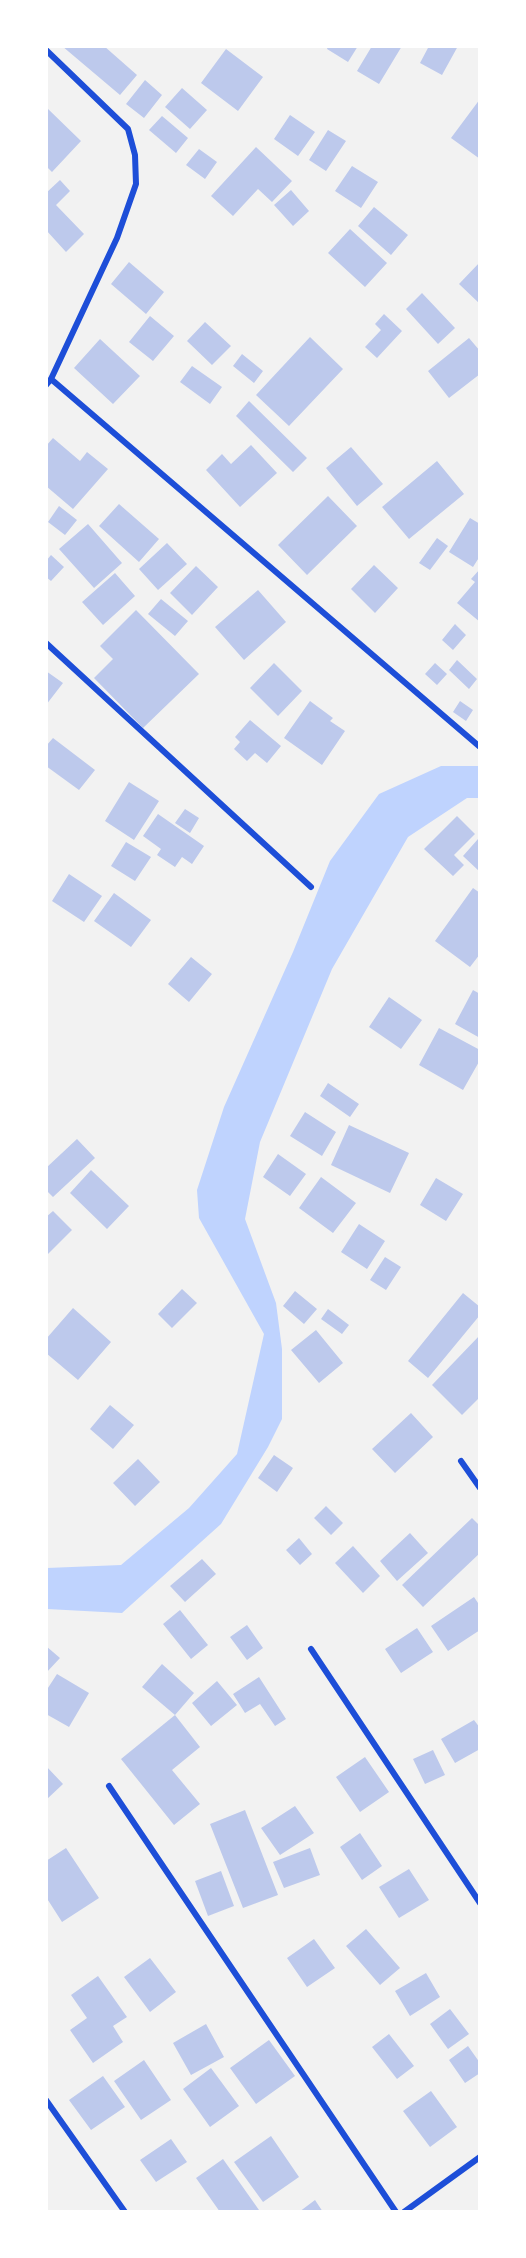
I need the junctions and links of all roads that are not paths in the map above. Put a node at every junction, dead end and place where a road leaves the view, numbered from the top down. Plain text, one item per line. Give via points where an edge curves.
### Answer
1 (46, 50) edge
2 (51, 379) junction
3 (46, 385) edge
4 (46, 643) edge
5 (480, 747) edge
6 (311, 887) dead end
7 (461, 1461) dead end
8 (480, 1488) edge
9 (311, 1649) dead end
10 (109, 1786) dead end
11 (480, 1903) edge
12 (46, 2100) edge
13 (480, 2157) edge
14 (125, 2211) edge
15 (396, 2211) edge
16 (404, 2211) edge

1 - 2 street via 128,129 135,155 136,184 117,238
2 - 3 street
2 - 5 street
4 - 6 street
7 - 8 street
9 - 11 street
10 - 15 street
12 - 14 street
13 - 16 street

